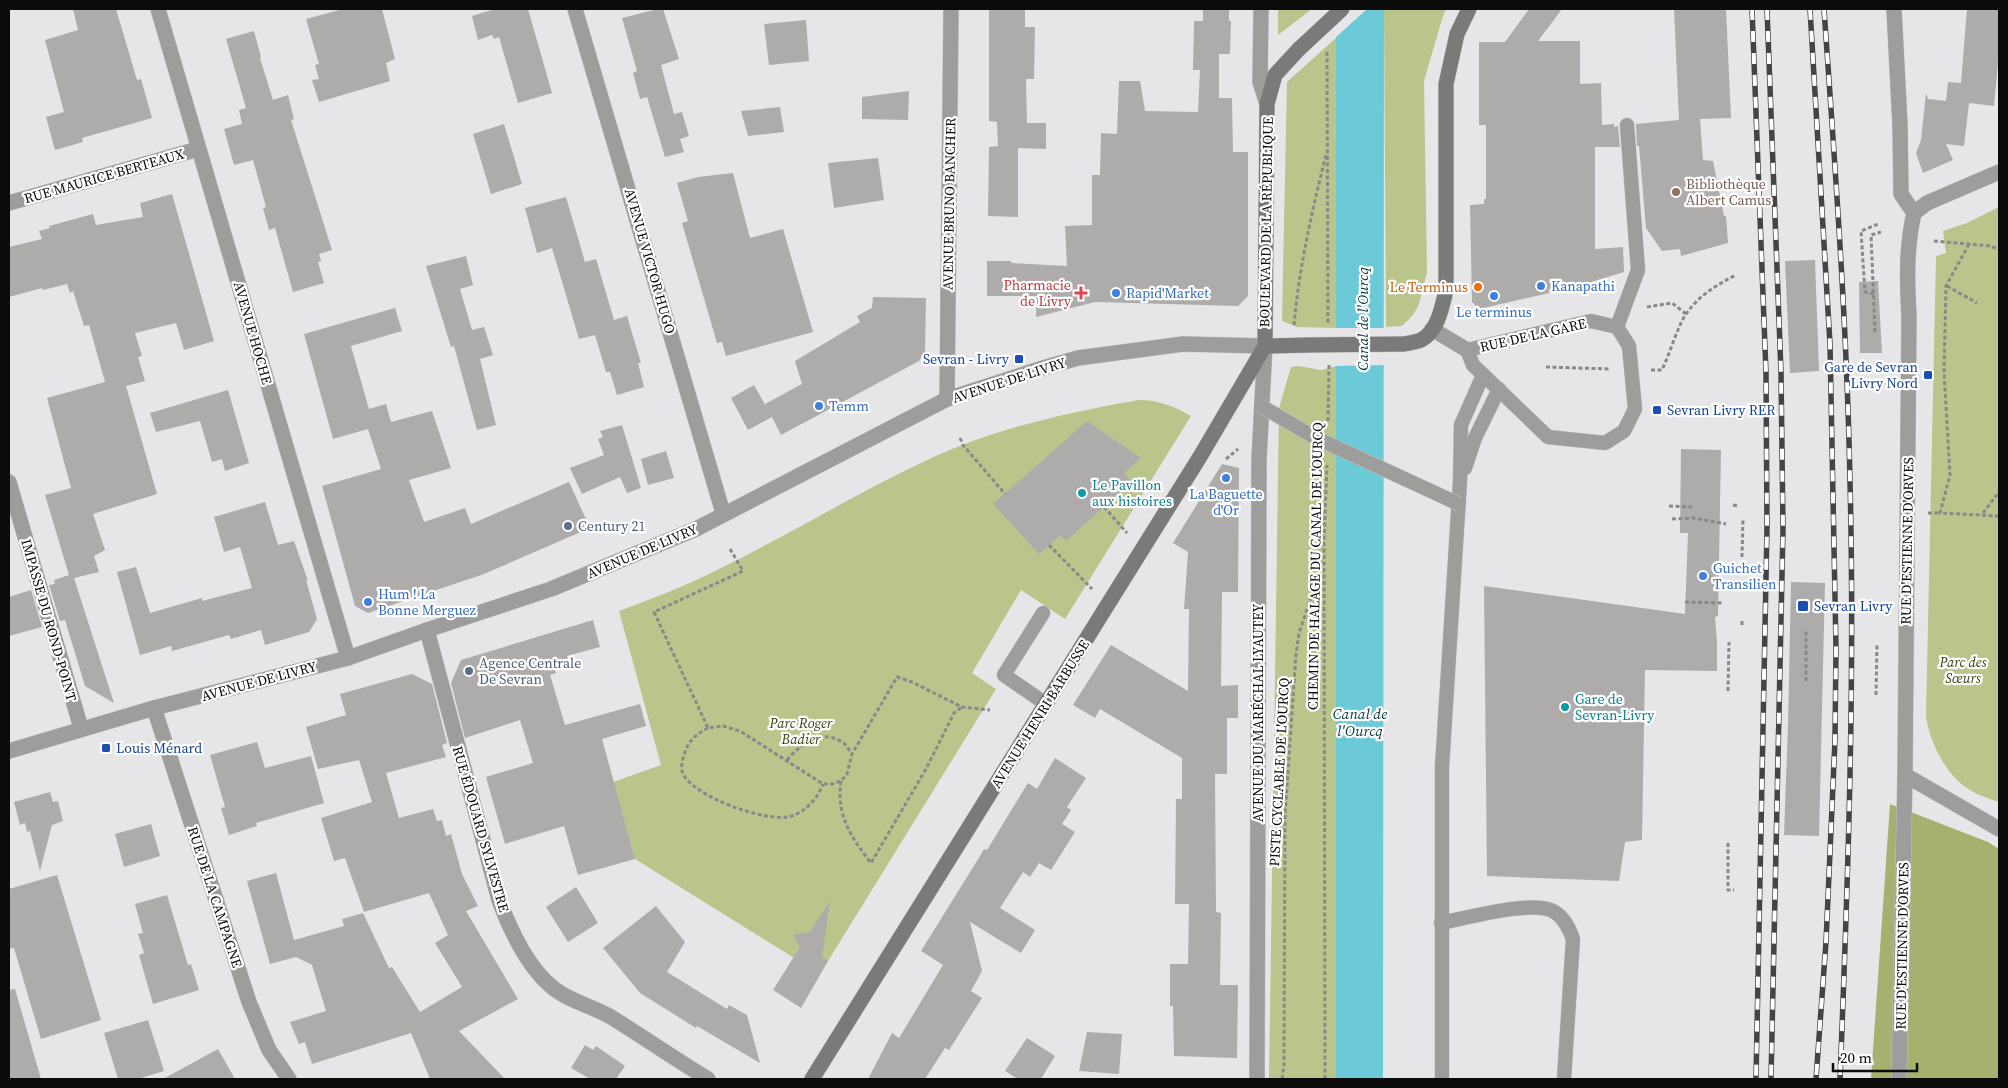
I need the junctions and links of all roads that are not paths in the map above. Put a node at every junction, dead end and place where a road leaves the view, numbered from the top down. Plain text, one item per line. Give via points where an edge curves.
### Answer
1 (158, 9) edge
2 (576, 9) edge
3 (951, 9) edge
4 (1261, 9) edge
5 (1342, 9) edge
6 (1469, 9) edge
7 (1894, 9) edge
8 (1267, 104) junction
9 (1627, 125) dead end
10 (198, 149) junction
11 (1999, 172) edge
12 (9, 203) edge
13 (1914, 213) junction
14 (1617, 327) junction
15 (1432, 329) junction
16 (1264, 346) junction
17 (1467, 350) junction
18 (1483, 375) junction
19 (1499, 389) junction
20 (947, 399) junction
21 (1262, 406) junction
22 (1460, 481) junction
23 (9, 482) edge
24 (1459, 504) junction
25 (723, 514) junction
26 (1043, 613) dead end
27 (427, 630) junction
28 (348, 658) junction
29 (1046, 704) junction
30 (154, 708) junction
31 (82, 728) junction
32 (9, 751) edge
33 (1905, 775) junction
34 (1999, 829) edge
35 (1442, 924) junction
36 (289, 1079) edge
37 (708, 1079) edge
38 (812, 1079) edge
39 (1257, 1079) edge
40 (1442, 1079) edge
41 (1564, 1079) edge
42 (1899, 1079) edge

1 - 10 street, AVENUE HOCHE
2 - 25 street, AVENUE VICTOR HUGO
3 - 20 street, AVENUE BRUNO BANCHER
4 - 8 street, BOULEVARD DE LA RÉPUBLIQUE via 1260,82
5 - 8 main road, bridge via 1275,75
6 - 15 main road via 1457,34 1446,84 1446,290
7 - 13 street via 1901,194
8 - 16 main road, BOULEVARD DE LA RÉPUBLIQUE
9 - 14 lane via 1638,270
10 - 12 street, RUE MAURICE BERTEAUX
10 - 28 street, AVENUE HOCHE
11 - 13 street via 1928,203
13 - 33 street, RUE D'ESTIENNE D'ORVES via 1906,276 1909,326
14 - 17 lane, RUE DE LA GARE via 1591,321
14 - 19 lane, RUE DE LA GARE via 1629,346 1635,409 1624,431 1606,443 1548,437
15 - 16 main road, bridge via 1421,340 1404,344
15 - 17 street, RUE DE LA GARE
16 - 20 street, AVENUE DE LIVRY via 1183,344 1078,358
16 - 21 street, AVENUE DU MARÉCHAL LYAUTEY
16 - 29 main road, AVENUE HENRI BARBUSSE via 1201,455
17 - 18 lane, RUE DE LA GARE via 1473,365
18 - 19 lane, RUE DE LA GARE
18 - 22 lane via 1461,424
19 - 22 lane via 1475,438
20 - 25 street, AVENUE DE LIVRY
21 - 24 lane, bridge via 1314,437
21 - 39 street, AVENUE DU MARÉCHAL LYAUTEY via 1259,459
22 - 24 lane
23 - 31 street, IMPASSE DU ROND-POINT
24 - 35 lane via 1442,766
25 - 27 street, AVENUE DE LIVRY via 696,529 551,589
26 - 29 lane via 1004,675
27 - 28 street, AVENUE DE LIVRY
27 - 37 street, RUE ÉDOUARD SYLVESTRE via 499,900 522,951 560,993 608,1016
28 - 30 street, AVENUE DE LIVRY
29 - 38 main road, AVENUE HENRI BARBUSSE
30 - 31 street, AVENUE DE LIVRY
30 - 36 street, RUE DE LA CAMPAGNE via 249,1002 269,1050
31 - 32 street, AVENUE DE LIVRY
33 - 34 street
33 - 42 street, RUE D'ESTIENNE D'ORVES
35 - 40 lane
35 - 41 lane via 1526,907 1552,911 1567,924 1573,939

